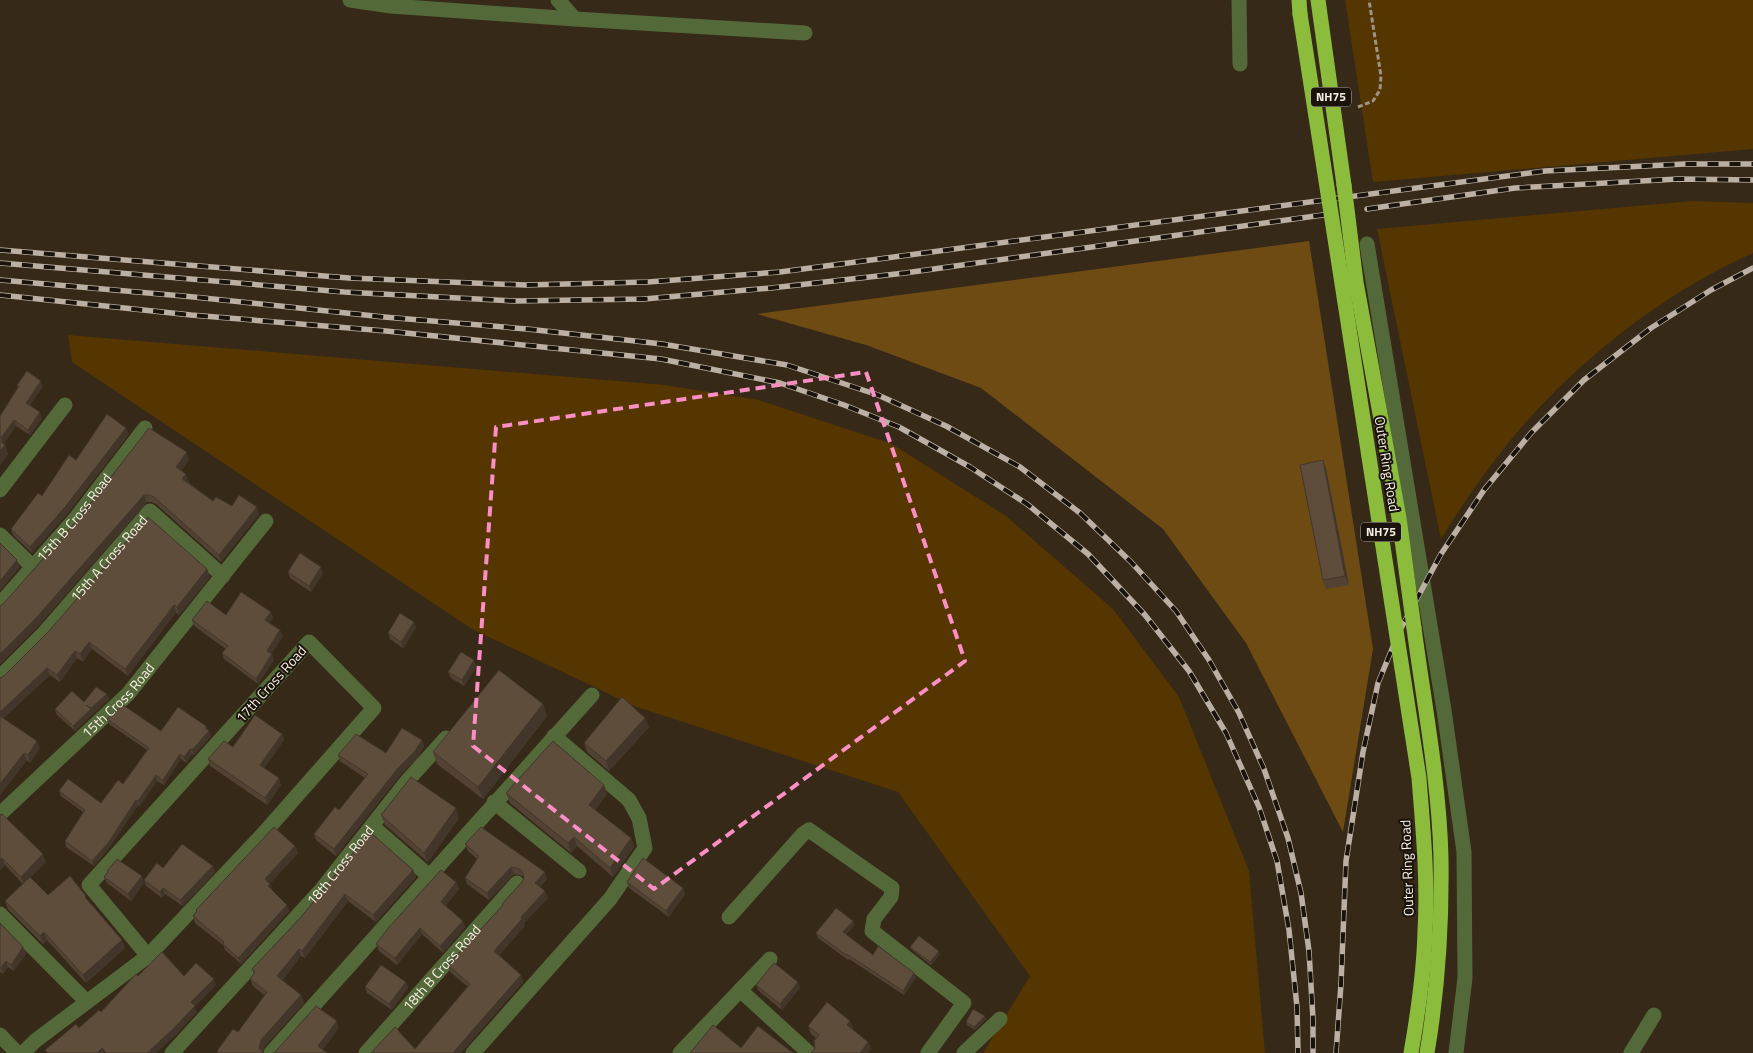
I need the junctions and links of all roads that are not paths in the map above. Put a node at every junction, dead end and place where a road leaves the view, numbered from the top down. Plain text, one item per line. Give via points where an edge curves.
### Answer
1 (350, 0) edge
2 (558, 0) edge
3 (1239, 0) edge
4 (1318, 5) edge
5 (1300, 7) edge
6 (575, 19) junction
7 (805, 33) dead end
8 (1240, 64) dead end
9 (1367, 244) dead end
10 (65, 405) dead end
11 (145, 428) dead end
12 (0, 490) edge
13 (266, 521) dead end
14 (0, 535) edge
15 (33, 567) junction
16 (223, 576) junction
17 (0, 604) edge
18 (0, 677) edge
19 (592, 695) dead end
20 (457, 724) edge
21 (554, 736) junction
22 (494, 802) junction
23 (0, 814) edge
24 (372, 826) junction
25 (579, 872) dead end
26 (429, 876) junction
27 (517, 883) dead end
28 (0, 914) edge
29 (729, 917) dead end
30 (148, 956) junction
31 (770, 959) dead end
32 (740, 990) junction
33 (87, 1002) junction
34 (1654, 1015) dead end
35 (1000, 1019) dead end
36 (0, 1035) edge
37 (17, 1053) edge
38 (23, 1053) edge
39 (172, 1053) edge
40 (272, 1053) edge
41 (366, 1053) edge
42 (473, 1053) edge
43 (680, 1053) edge
44 (810, 1053) edge
45 (928, 1053) edge
46 (964, 1053) edge
47 (1411, 1053) edge
48 (1427, 1053) edge
49 (1456, 1053) edge
50 (1631, 1053) edge

1 - 6 street via 391,6
2 - 6 street
3 - 8 street
4 - 48 highway, Outer Ring Road / NH75, bridge via 1356,282 1399,518 1435,780 1441,856 1440,930 1435,1006
5 - 47 highway, Outer Ring Road / NH75, bridge via 1419,778 1426,931
6 - 7 street
9 - 49 street via 1444,710 1464,852 1465,978
10 - 12 street
11 - 15 street, 15th B Cross Road via 75,519
13 - 16 street, 15th Cross Road
14 - 15 street
15 - 17 street, 15th B Cross Road
16 - 18 street, 15th A Cross Road via 150,511 45,632
16 - 23 street, 15th Cross Road via 128,694
19 - 21 street
20 - 24 street, 18th Cross Road
21 - 22 street
21 - 42 street via 629,800 639,818 645,848 610,899
22 - 25 street
22 - 26 street
24 - 26 street
24 - 39 street, 18th Cross Road via 322,889
26 - 40 street
27 - 41 street, 18th B Cross Road
28 - 33 street
29 - 45 street via 809,830 892,888 891,897 874,919 872,931 964,1003
30 - 30 street, 17th Cross Road via 89,885 309,642 374,708 264,833
30 - 33 street, 17th Cross Road
31 - 32 street
32 - 43 street
32 - 44 street
33 - 38 street, 17th Cross Road
34 - 50 street
35 - 46 street
36 - 37 street

